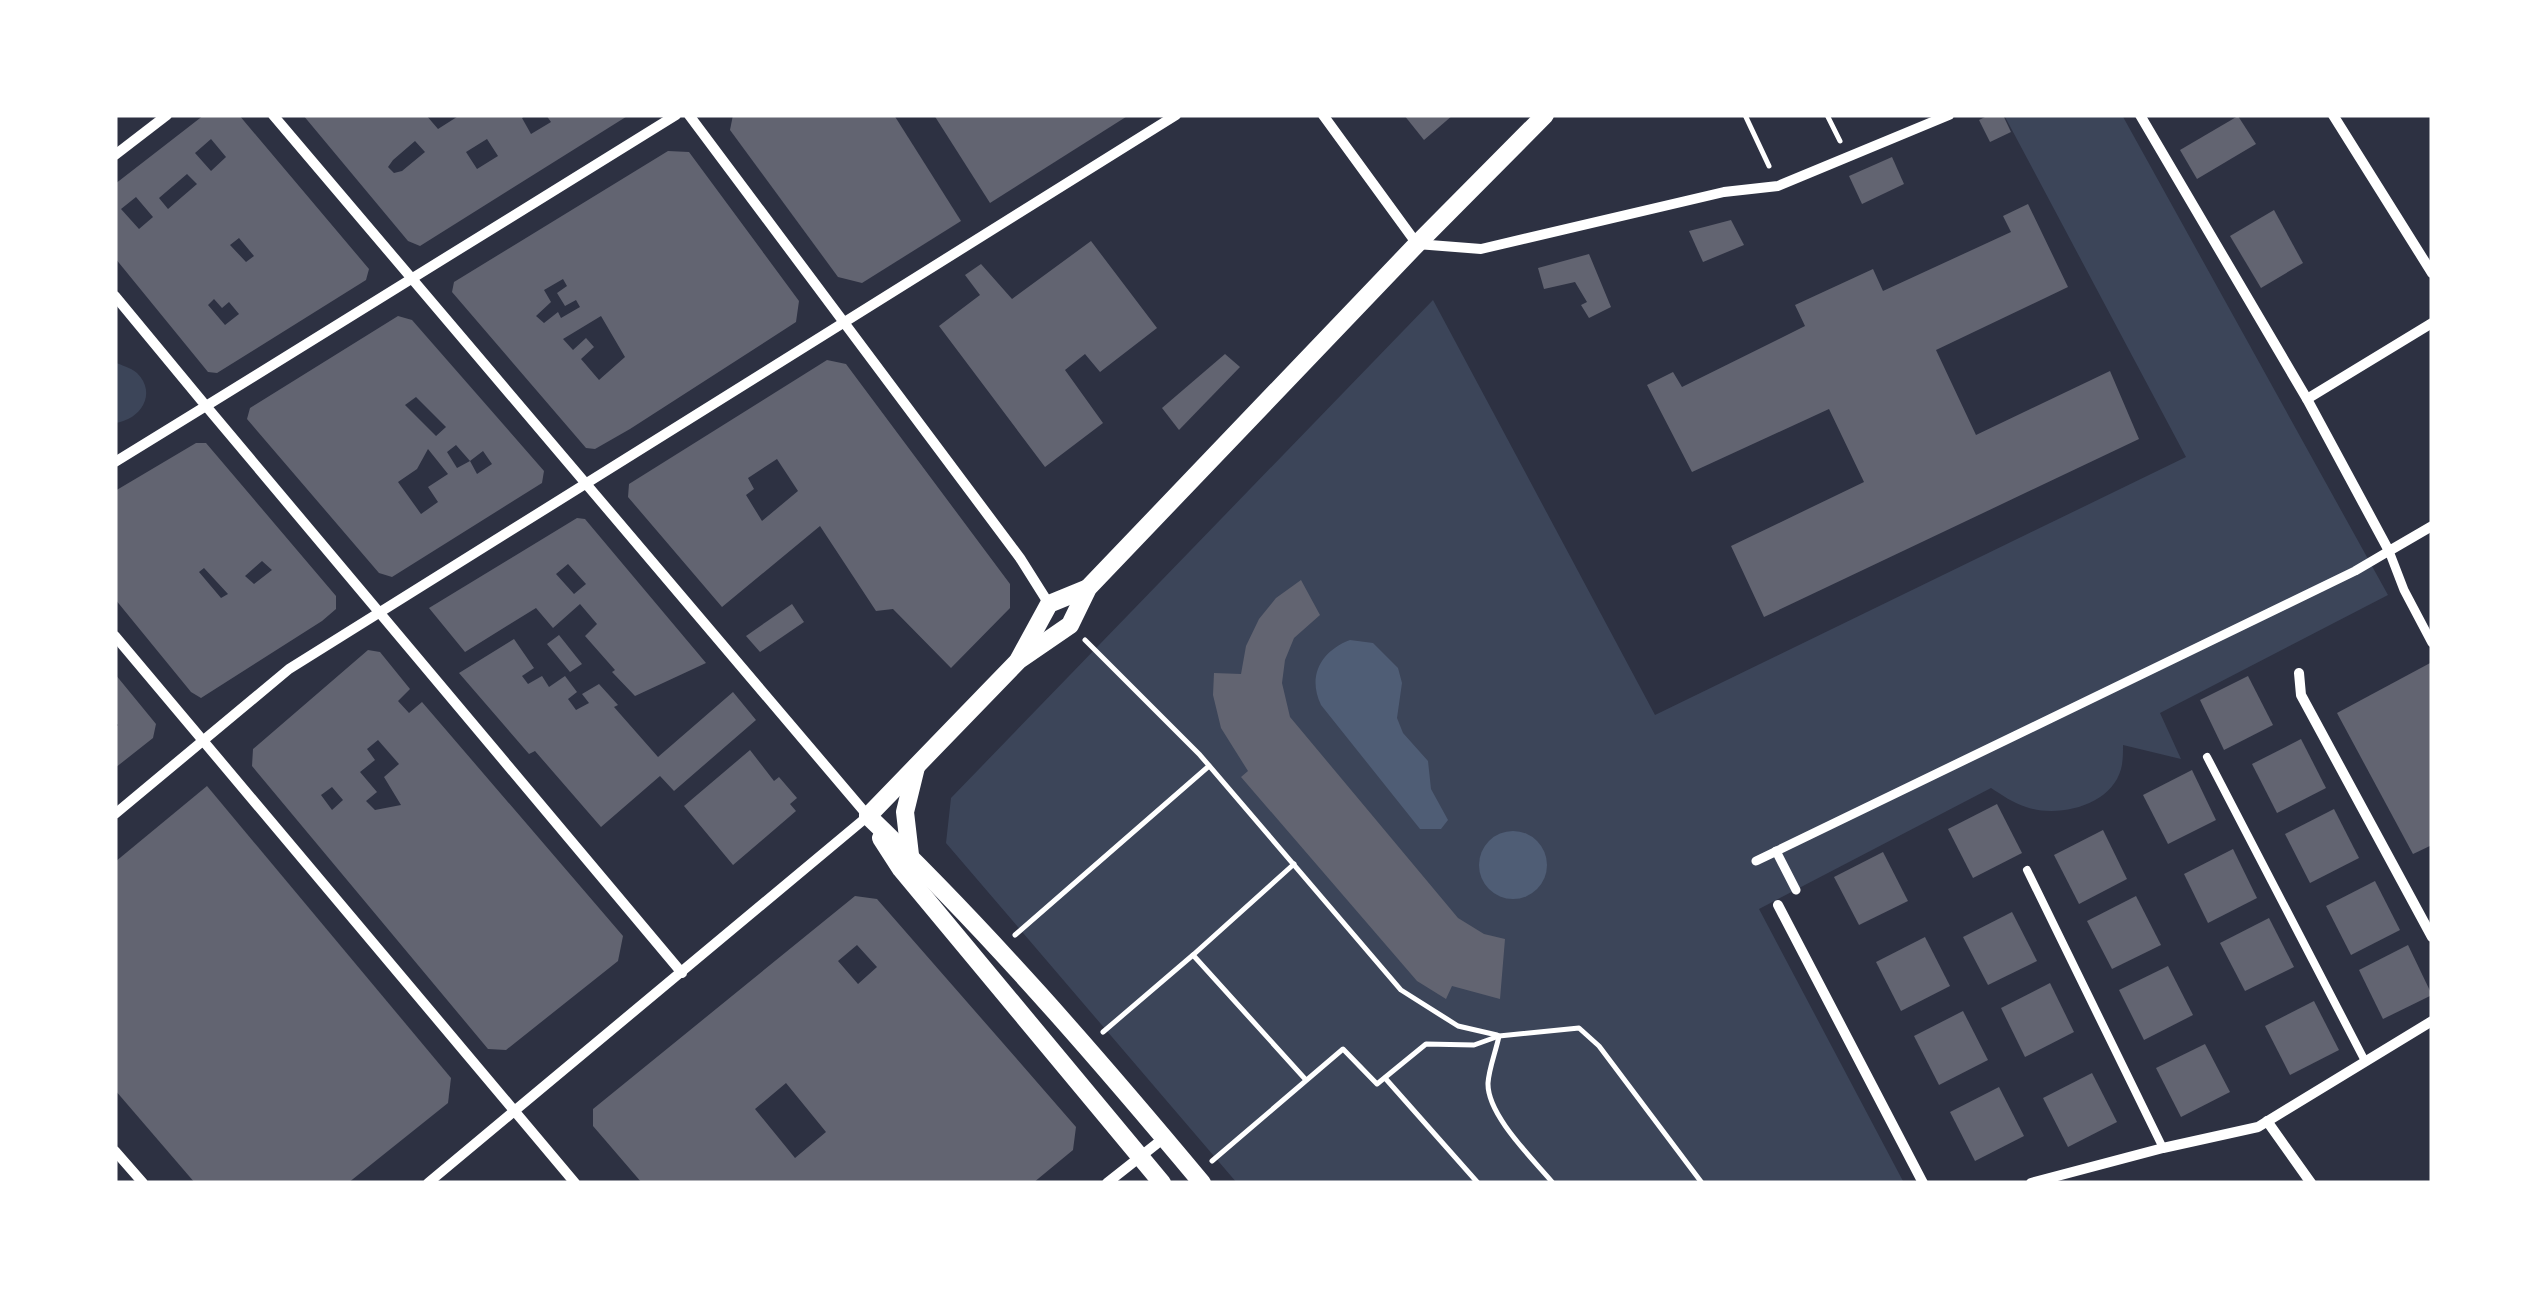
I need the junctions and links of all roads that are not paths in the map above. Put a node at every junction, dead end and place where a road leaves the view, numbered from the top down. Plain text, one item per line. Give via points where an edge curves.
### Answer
1 (167, 115) edge
2 (273, 115) edge
3 (676, 115) edge
4 (689, 115) edge
5 (1176, 115) edge
6 (1323, 115) edge
7 (1545, 115) edge
8 (1949, 115) edge
9 (2140, 115) edge
10 (2333, 115) edge
11 (115, 156) edge
12 (1416, 244) junction
13 (2432, 273) edge
14 (412, 279) junction
15 (115, 296) edge
16 (844, 322) junction
17 (2432, 323) edge
18 (2307, 399) junction
19 (206, 406) junction
20 (115, 462) edge
21 (584, 482) junction
22 (2432, 526) edge
23 (2389, 552) junction
24 (1088, 588) junction
25 (1049, 604) junction
26 (377, 612) junction
27 (115, 636) edge
28 (1049, 642) junction
29 (2432, 642) edge
30 (1019, 660) junction
31 (2299, 673) dead end
32 (201, 742) junction
33 (2207, 757) dead end
34 (916, 766) junction
35 (115, 814) edge
36 (868, 816) junction
37 (1776, 851) junction
38 (910, 855) junction
39 (1756, 861) dead end
40 (2027, 870) dead end
41 (1796, 890) dead end
42 (1778, 905) dead end
43 (2432, 937) edge
44 (682, 974) junction
45 (2432, 1021) edge
46 (2365, 1061) junction
47 (514, 1112) junction
48 (2266, 1121) junction
49 (1164, 1138) junction
50 (2163, 1148) junction
51 (115, 1151) edge
52 (1140, 1156) junction
53 (1198, 1179) edge
54 (143, 1183) edge
55 (428, 1183) edge
56 (575, 1183) edge
57 (1107, 1183) edge
58 (1162, 1183) edge
59 (1923, 1183) edge
60 (2032, 1183) edge
61 (2311, 1183) edge

1 - 11 street
2 - 14 street
3 - 14 street
4 - 16 street
5 - 16 street
6 - 12 street
7 - 12 street
8 - 12 street via 1778,186 1724,192 1481,250
9 - 18 street
10 - 13 street
12 - 24 street
14 - 19 street
14 - 21 street
15 - 19 street
16 - 21 street
16 - 25 street
17 - 18 street
18 - 23 street
19 - 20 street
19 - 26 street
21 - 26 street
21 - 36 street
22 - 23 street
23 - 29 street
23 - 37 street
24 - 25 street
24 - 28 street via 1070,624
25 - 28 street via 1059,618
25 - 30 street
26 - 32 street via 290,669
26 - 44 street
27 - 32 street
28 - 30 street
30 - 34 street
31 - 43 street via 2301,695
32 - 35 street
32 - 47 street
33 - 46 lane
34 - 36 street
34 - 38 street via 905,812
36 - 38 street
36 - 44 street
36 - 52 street via 901,870
37 - 39 street
37 - 41 street
38 - 49 street
40 - 50 lane
42 - 59 street
44 - 47 street
45 - 46 street
46 - 48 street
47 - 55 street
47 - 56 street
48 - 50 street
48 - 61 street
49 - 52 street
49 - 53 street
50 - 60 street
51 - 54 street
52 - 57 street
52 - 58 street

